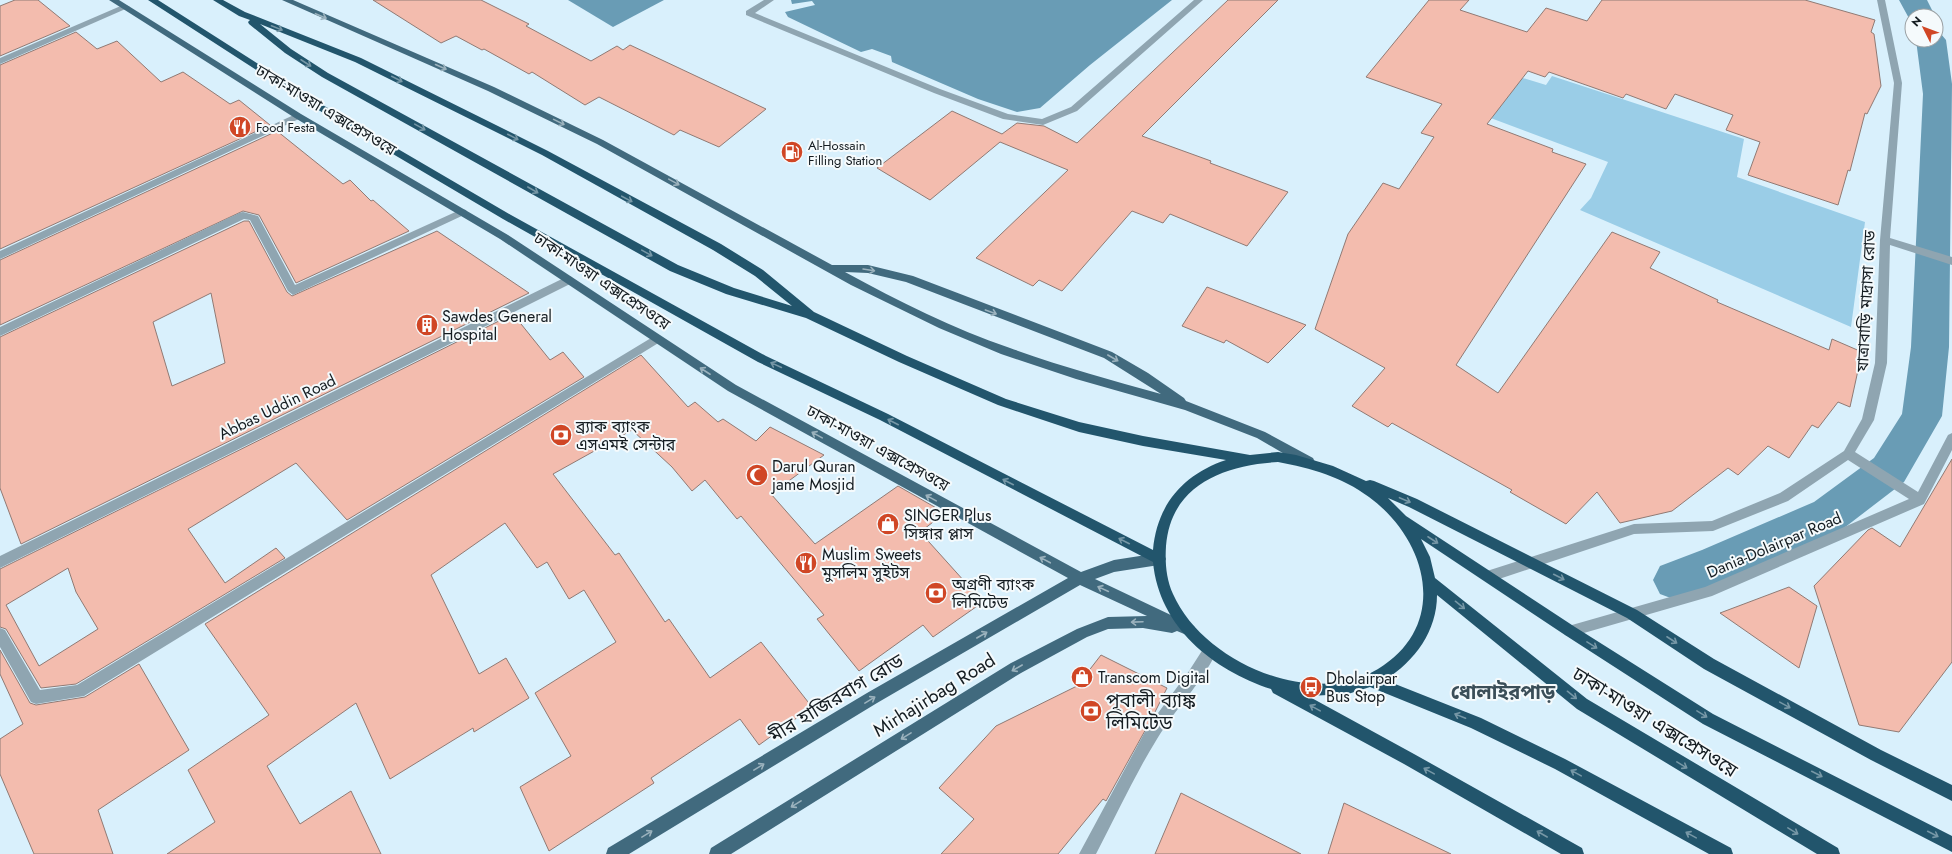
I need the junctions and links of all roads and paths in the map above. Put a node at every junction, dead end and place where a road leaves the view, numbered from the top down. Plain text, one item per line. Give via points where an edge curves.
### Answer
1 (113, 0) edge
2 (152, 0) edge
3 (217, 0) edge
4 (286, 0) edge
5 (770, 0) edge
6 (1199, 0) edge
7 (1881, 0) edge
8 (126, 7) junction
9 (242, 14) junction
10 (0, 61) edge
11 (298, 116) junction
12 (462, 212) junction
13 (1885, 240) junction
14 (0, 255) edge
15 (1952, 261) edge
16 (830, 268) junction
17 (568, 280) junction
18 (810, 315) junction
19 (0, 332) edge
20 (656, 339) junction
21 (1188, 406) junction
22 (1952, 438) edge
23 (1848, 454) junction
24 (1248, 459) junction
25 (1308, 462) junction
26 (1343, 474) junction
27 (1920, 500) junction
28 (1400, 518) junction
29 (1159, 559) junction
30 (0, 562) edge
31 (1530, 563) junction
32 (1490, 576) junction
33 (1080, 578) junction
34 (1429, 581) junction
35 (1632, 614) junction
36 (1189, 630) junction
37 (1570, 631) junction
38 (0, 634) edge
39 (1210, 651) junction
40 (1261, 679) junction
41 (1369, 680) junction
42 (1952, 793) edge
43 (1952, 844) edge
44 (614, 854) edge
45 (717, 854) edge
46 (1087, 854) edge
47 (1576, 854) edge
48 (1725, 854) edge
49 (1832, 854) edge

1 - 8 main road, ঢাকা-মাওয়া এক্সপ্রেসওয়ে
29 -> 2 highway via 884,417 762,359 507,217 325,110
3 - 9 highway
4 -> 16 main road via 491,89 594,139
5 - 6 street via 749,13 1006,117 1043,122 1074,109
7 - 13 street, যাত্রাবাড়ি মাদ্রাসা রোড via 1898,83
8 - 10 street
8 - 11 main road, ঢাকা-মাওয়া এক্সপ্রেসওয়ে
9 -> 18 highway via 358,60 545,153 717,247 759,273
9 -> 18 highway via 288,51 325,75 674,268 730,291
11 - 12 main road, ঢাকা-মাওয়া এক্সপ্রেসওয়ে
11 - 14 street
12 - 17 main road, ঢাকা-মাওয়া এক্সপ্রেসওয়ে
12 - 19 street via 293,291 254,218 242,215
13 - 15 street
13 - 23 street, যাত্রাবাড়ি মাদ্রাসা রোড via 1881,363 1868,420
16 - 21 main road via 943,325 1005,351 1080,376
16 -> 21 main road via 868,269 909,279 1108,355
17 - 20 main road, ঢাকা-মাওয়া এক্সপ্রেসওয়ে
17 - 30 street, Abbas Uddin Road
18 - 24 highway via 1002,402 1079,427
33 -> 20 main road, ঢাকা-মাওয়া এক্সপ্রেসওয়ে via 732,388
20 - 38 street via 79,691 36,697
21 - 25 main road via 1261,435
22 - 27 street
23 - 27 street
23 - 31 street, যাত্রাবাড়ি মাদ্রাসা রোড via 1784,497 1713,526 1634,529
24 - 25 highway via 1278,457
24 - 29 highway via 1211,470 1192,482 1178,497 1166,515 1160,536
25 - 26 highway
26 - 28 highway via 1374,493
26 -> 31 highway via 1413,503
27 - 35 street, Dania-Dolairpar Road via 1707,592
28 -> 32 highway
28 - 34 highway via 1419,548
29 - 33 main road, মীর হাজিরবাগ রোড via 1114,566
29 - 36 highway via 1166,594
31 - 32 street, যাত্রাবাড়ি মাদ্রাসা রোড
31 -> 35 highway
32 - 37 highway
36 -> 33 main road, ঢাকা-মাওয়া এক্সপ্রেসওয়ে
44 -> 33 main road, মীর হাজিরবাগ রোড via 872,698
34 - 41 highway via 1429,607 1423,631 1408,653 1388,671
34 -> 49 highway, ঢাকা-মাওয়া এক্সপ্রেসওয়ে via 1582,704
35 - 37 street, Dania-Dolairpar Road
35 -> 42 highway via 1709,664 1876,755
36 - 39 highway
36 -> 45 main road, Mirhajirbag Road via 1143,622 1108,623 1082,633 1016,668
37 -> 43 highway via 1708,718
39 - 40 highway via 1252,677
39 - 46 street via 1152,733
40 - 41 highway via 1301,689 1349,687
47 -> 40 highway
48 -> 41 highway via 1560,764 1483,726

